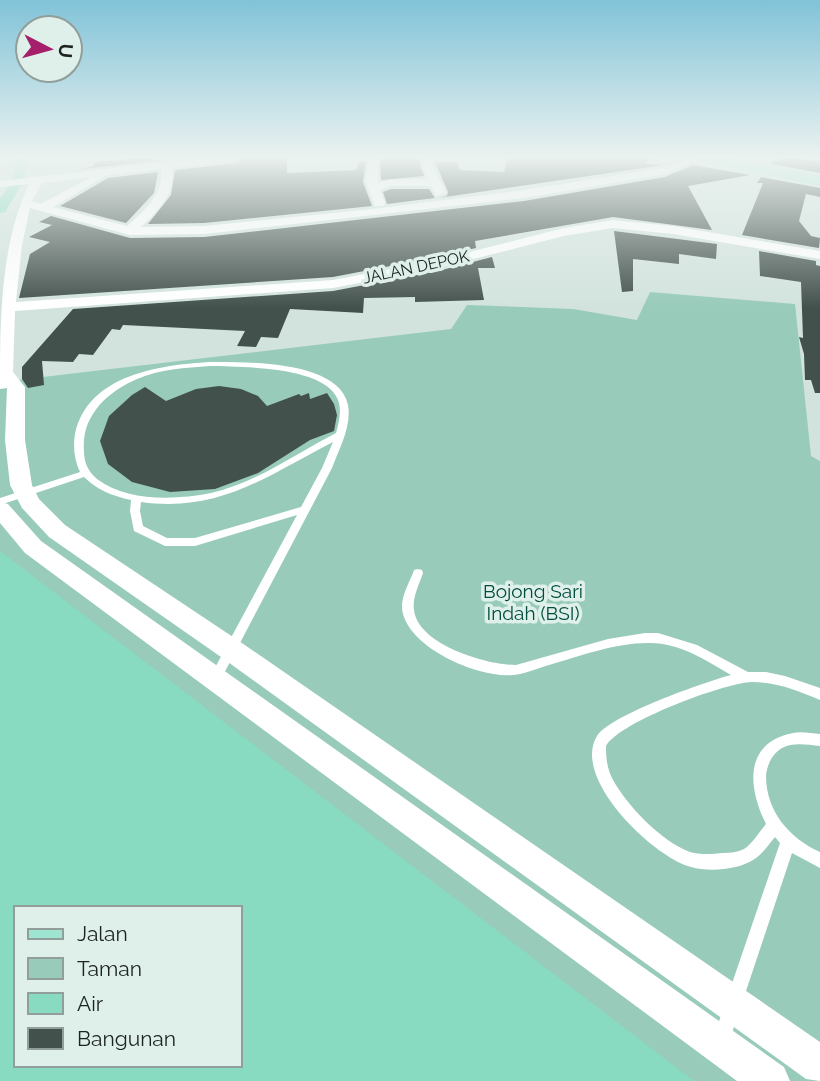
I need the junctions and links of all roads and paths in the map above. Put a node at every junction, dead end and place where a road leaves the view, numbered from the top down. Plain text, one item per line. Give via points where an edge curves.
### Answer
1 (24, 207) edge
2 (151, 207) edge
3 (383, 207) edge
4 (415, 207) edge
5 (42, 208) edge
6 (385, 211) junction
7 (130, 231) junction
8 (820, 255) edge
9 (8, 307) junction
10 (2, 379) edge
11 (340, 435) junction
12 (85, 473) junction
13 (136, 498) junction
14 (8, 502) edge
15 (304, 509) junction
16 (418, 573) dead end
17 (230, 649) junction
18 (216, 677) junction
19 (746, 677) junction
20 (820, 694) edge
21 (820, 740) edge
22 (775, 825) junction
23 (788, 841) junction
24 (820, 860) edge
25 (732, 1004) junction
26 (721, 1045) junction
27 (820, 1065) edge
28 (770, 1081) edge

1 - 9 street
2 - 7 street
3 - 6 street
4 - 6 street
5 - 7 street
6 - 7 street via 204,230
8 - 9 street, JALAN DEPOK via 613,224 333,284
9 - 10 street
10 - 14 street via 16,387 17,463
11 - 12 lane via 344,405 338,391 316,377 248,365 180,366 133,377 93,406 78,443
11 - 13 lane via 231,491 194,499
11 - 15 lane
12 - 13 lane via 101,485
12 - 14 lane
13 - 15 lane via 138,528 165,542 195,542
14 - 17 street
14 - 18 street via 33,547
15 - 17 lane
16 - 19 lane via 409,599 414,628 429,641 490,669 516,670 605,646 656,638 718,660
17 - 18 lane
17 - 25 street
18 - 26 street
19 - 20 lane via 785,682
19 - 22 lane via 726,681 610,732 600,742 599,761 622,806 650,835 689,859 717,862 747,856
21 - 22 lane via 801,736 774,743 759,763 759,792
22 - 23 lane
23 - 24 lane
23 - 25 lane
25 - 26 lane
25 - 27 street
26 - 28 street

